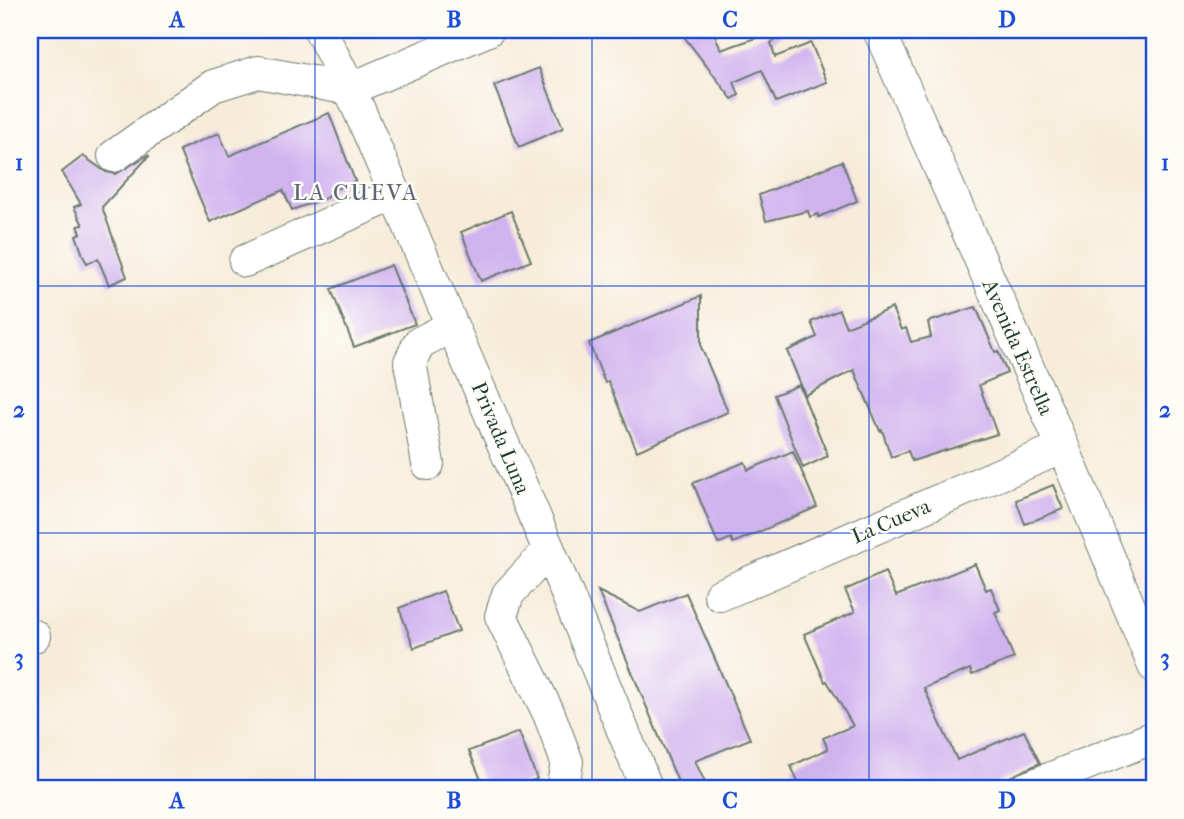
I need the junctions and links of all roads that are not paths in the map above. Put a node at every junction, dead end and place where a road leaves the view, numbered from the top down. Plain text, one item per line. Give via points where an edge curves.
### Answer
1 (320, 30) edge
2 (488, 30) edge
3 (879, 30) edge
4 (350, 89) junction
5 (114, 156) dead end
6 (395, 194) junction
7 (245, 261) dead end
8 (452, 326) junction
9 (1063, 447) junction
10 (428, 464) dead end
11 (549, 550) junction
12 (720, 595) dead end
13 (1154, 666) edge
14 (1154, 737) edge
15 (562, 789) edge
16 (647, 789) edge
17 (1024, 789) edge

1 - 4 street, Privada Luna
2 - 4 street
3 - 9 street, Avenida Estrella
4 - 5 street via 258,72 213,86
4 - 6 street, Privada Luna
6 - 7 street
6 - 8 street, Privada Luna
8 - 10 street via 419,343 410,362
8 - 11 street, Privada Luna
9 - 12 street, La Cueva
9 - 13 street, Avenida Estrella
11 - 15 street via 508,594 501,615 550,714 567,762
11 - 16 street, Privada Luna
14 - 17 street

